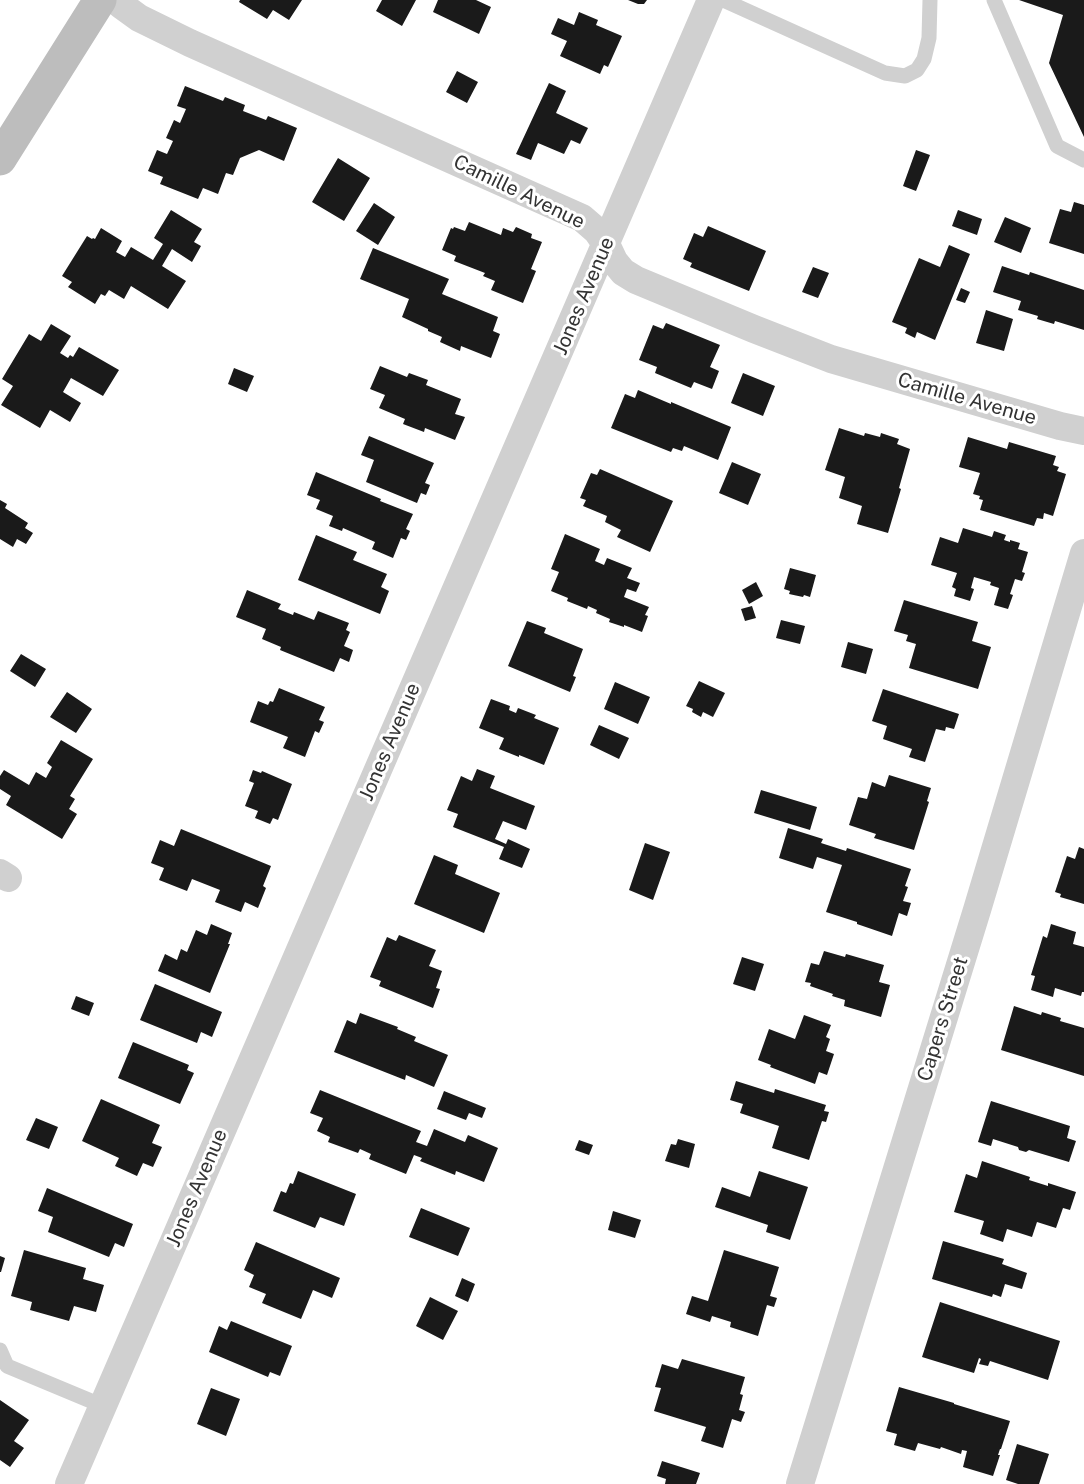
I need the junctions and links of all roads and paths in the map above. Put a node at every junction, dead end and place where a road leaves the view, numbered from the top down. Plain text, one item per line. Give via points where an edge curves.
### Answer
1 (100, 0) edge
2 (119, 0) edge
3 (711, 0) edge
4 (723, 0) edge
5 (930, 0) edge
6 (994, 0) edge
7 (0, 159) edge
8 (1084, 160) edge
9 (606, 244) junction
10 (1084, 431) edge
11 (1084, 553) edge
12 (0, 1350) edge
13 (3, 1368) edge
14 (103, 1406) junction
15 (69, 1484) edge
16 (800, 1484) edge

1 - 7 street
2 - 9 street, Camille Avenue via 139,18 190,43 582,218
3 - 9 street, Jones Avenue
4 - 5 lane via 885,73 905,76 917,70 924,58
6 - 8 lane via 1057,146
9 - 10 street, Camille Avenue via 623,272 636,280 831,359
9 - 14 street, Jones Avenue
11 - 16 street, Capers Street
12 - 13 lane
13 - 14 lane
14 - 15 street, Jones Avenue

